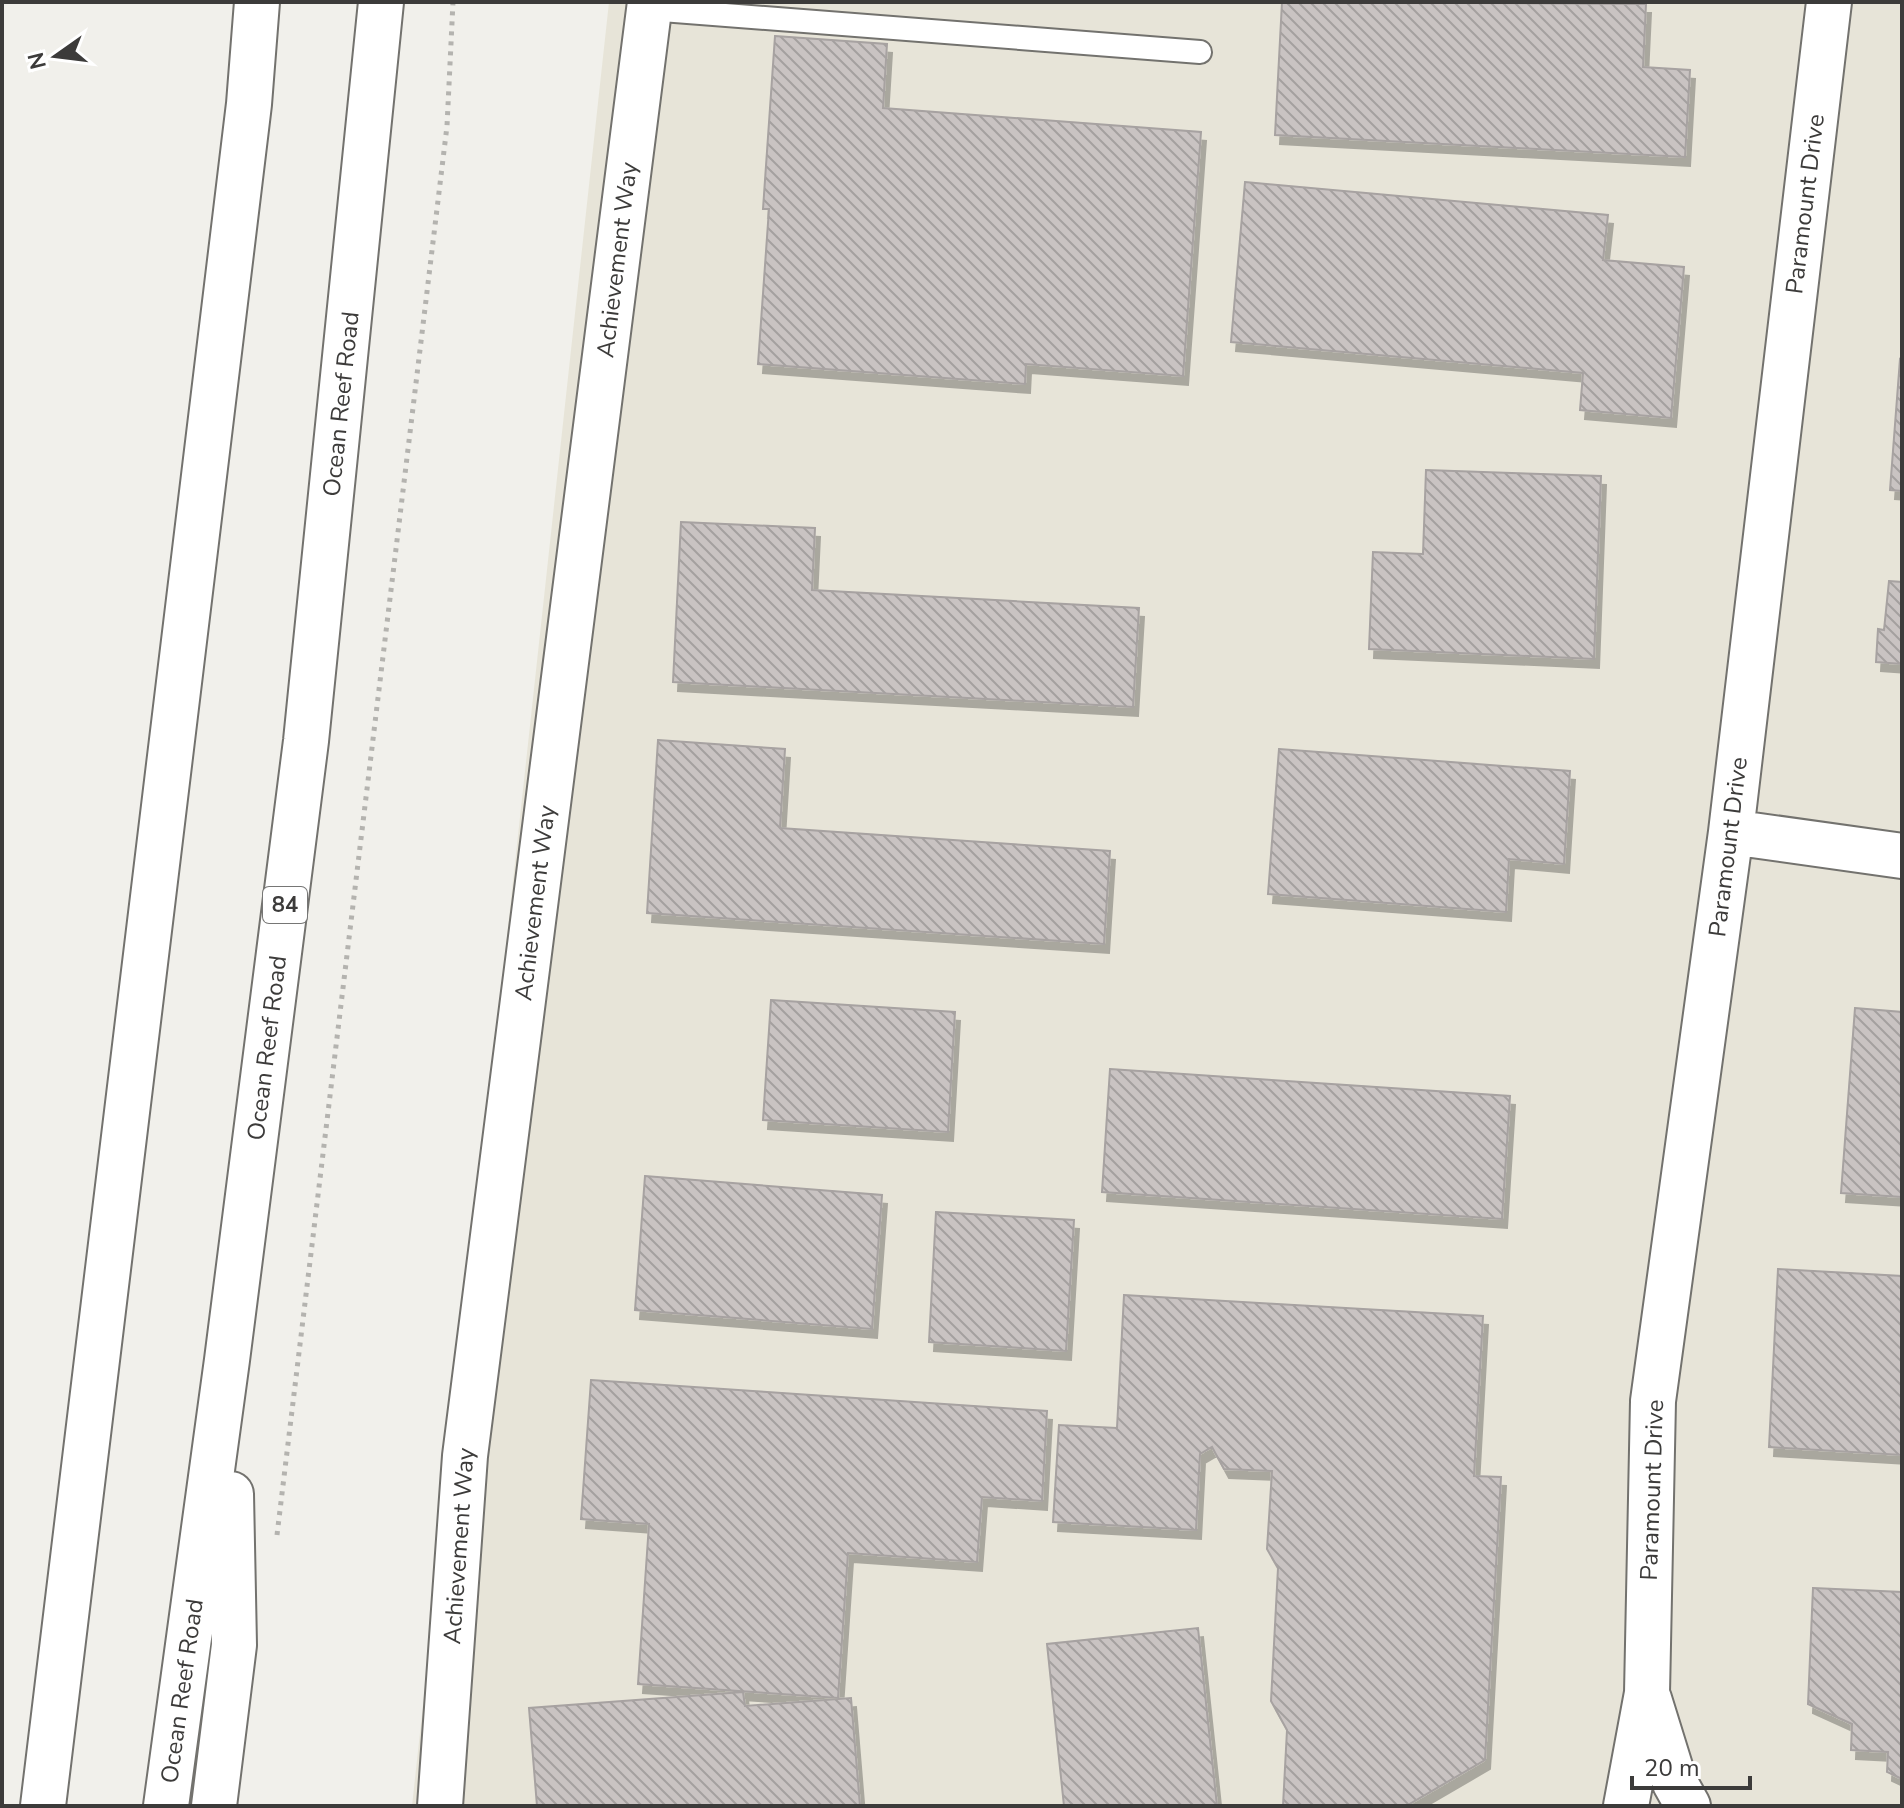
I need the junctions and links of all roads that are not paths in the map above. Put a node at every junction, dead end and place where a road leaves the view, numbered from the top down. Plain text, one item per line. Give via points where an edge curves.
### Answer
1 (257, 2) edge
2 (381, 2) edge
3 (1829, 2) edge
4 (649, 6) edge
5 (1200, 52) dead end
6 (1731, 832) junction
7 (1902, 856) edge
8 (227, 1360) junction
9 (1647, 1693) junction
10 (43, 1806) edge
11 (166, 1806) edge
12 (214, 1806) edge
13 (440, 1806) edge
14 (1626, 1806) edge
15 (1688, 1806) edge

1 - 10 main road via 249,104
2 - 8 main road, Ocean Reef Road / 84 via 306,741
3 - 6 main road, Paramount Drive
4 - 5 lane
4 - 13 main road, Achievement Way via 465,1456
6 - 7 main road
6 - 9 main road, Paramount Drive via 1653,1401
8 - 11 main road, Ocean Reef Road / 84
8 - 12 main road via 234,1645
9 - 14 main road, Paramount Drive
9 - 15 main road, Paramount Drive via 1675,1783

